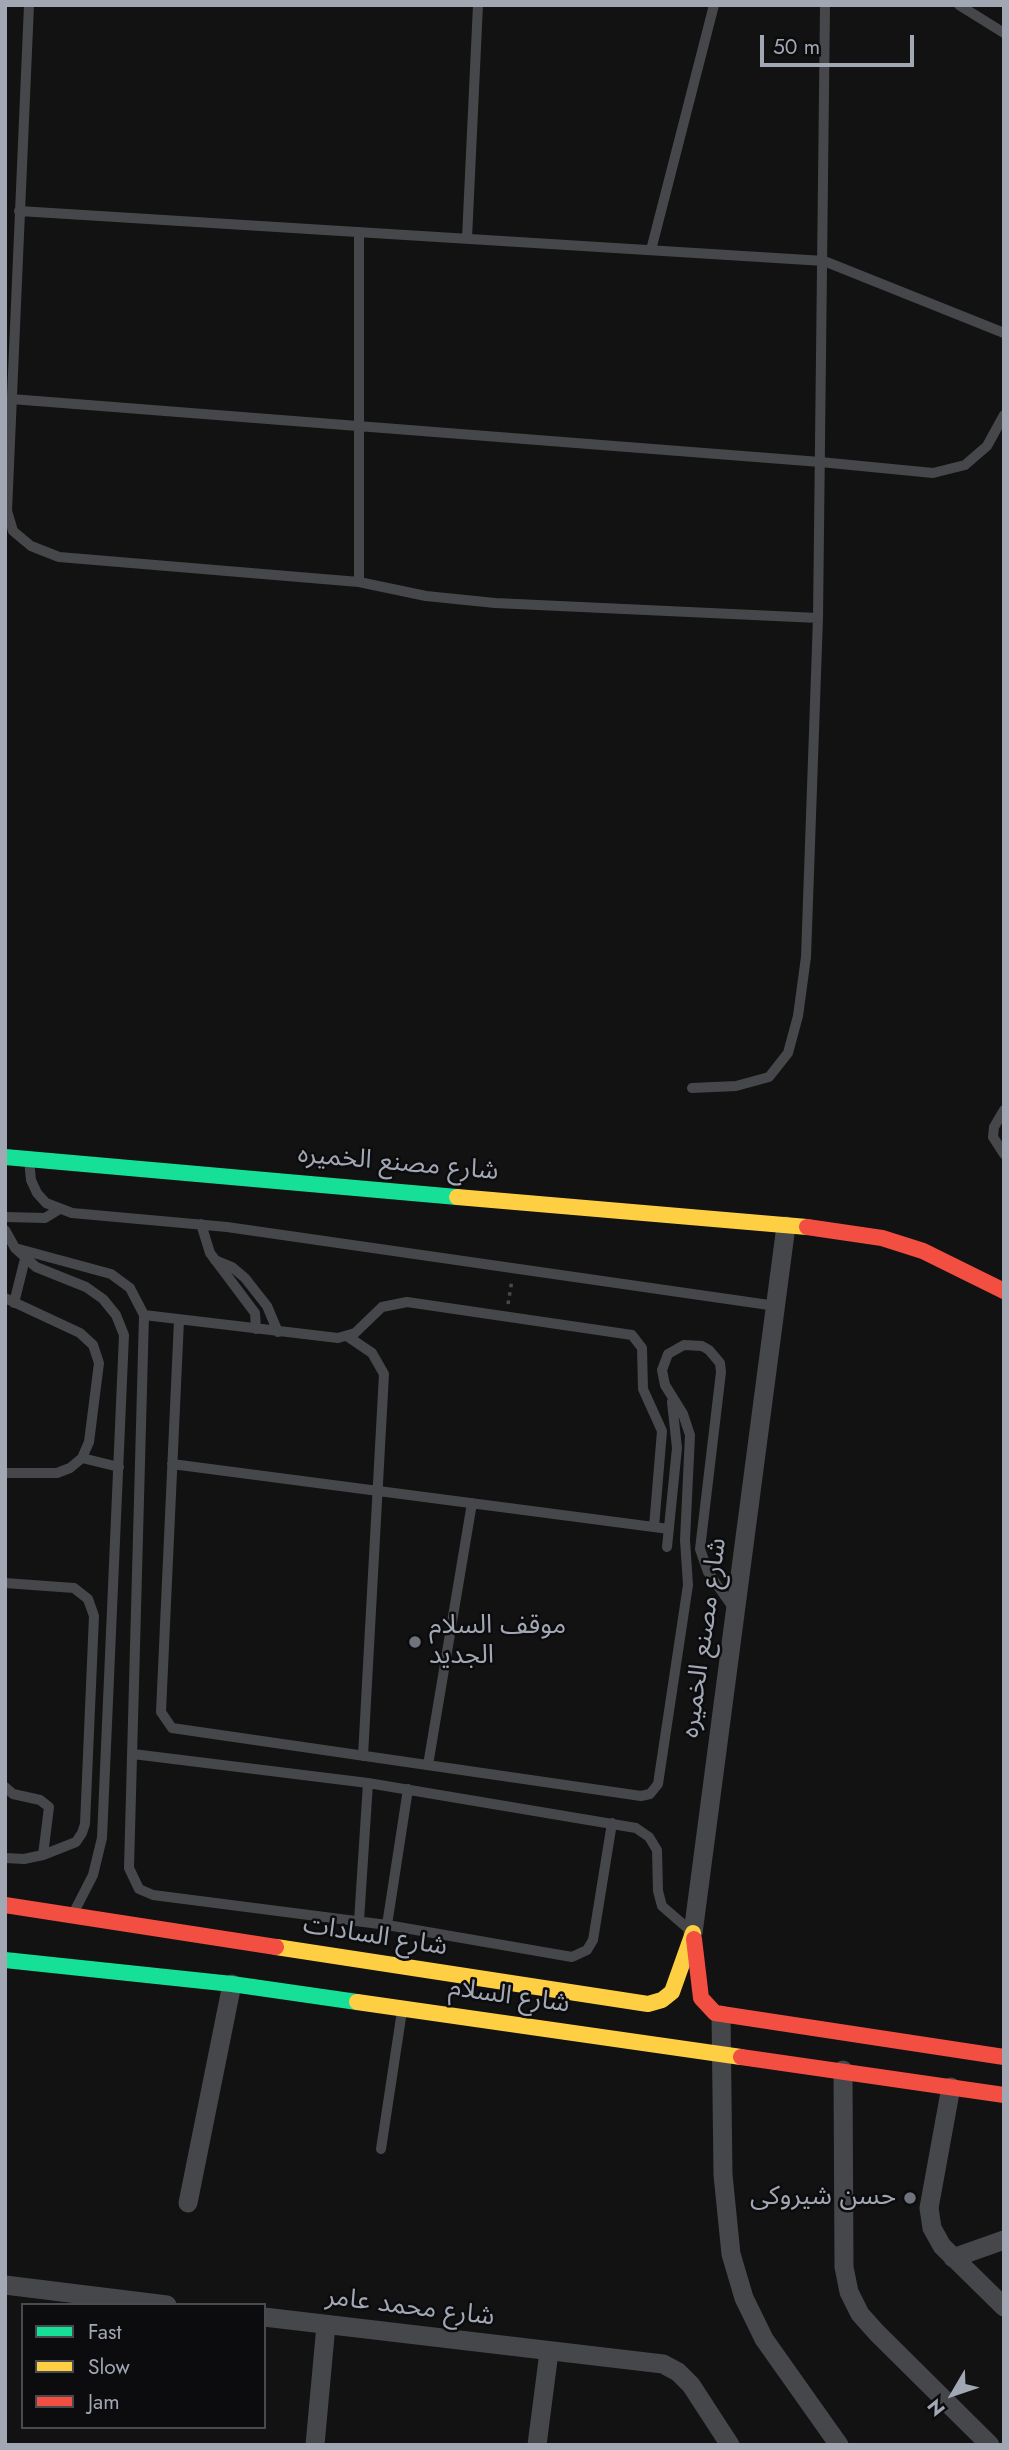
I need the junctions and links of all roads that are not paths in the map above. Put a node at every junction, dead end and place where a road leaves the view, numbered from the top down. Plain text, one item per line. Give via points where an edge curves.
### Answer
1 (29, 5) edge
2 (478, 5) edge
3 (714, 5) edge
4 (825, 5) edge
5 (958, 5) edge
6 (1004, 33) edge
7 (19, 211) junction
8 (359, 232) junction
9 (467, 238) junction
10 (650, 250) junction
11 (824, 261) junction
12 (1004, 333) edge
13 (11, 399) junction
14 (1004, 415) edge
15 (360, 426) junction
16 (820, 461) junction
17 (359, 582) junction
18 (818, 618) junction
19 (692, 1088) dead end
20 (1004, 1110) edge
21 (1004, 1154) edge
22 (5, 1157) edge
23 (29, 1159) junction
24 (58, 1210) junction
25 (5, 1217) edge
26 (201, 1224) junction
27 (786, 1226) junction
28 (5, 1230) edge
29 (15, 1248) junction
30 (25, 1259) junction
31 (214, 1260) junction
32 (1004, 1291) edge
33 (10, 1301) edge
34 (777, 1306) junction
35 (144, 1315) junction
36 (179, 1320) junction
37 (256, 1329) junction
38 (278, 1332) junction
39 (347, 1336) junction
40 (671, 1395) junction
41 (82, 1458) junction
42 (172, 1464) junction
43 (119, 1467) junction
44 (676, 1470) junction
45 (689, 1472) junction
46 (5, 1474) edge
47 (376, 1491) junction
48 (472, 1503) junction
49 (654, 1527) junction
50 (669, 1529) junction
51 (667, 1547) dead end
52 (5, 1583) edge
53 (735, 1611) junction
54 (133, 1754) junction
55 (363, 1756) junction
56 (428, 1765) junction
57 (368, 1783) junction
58 (5, 1787) edge
59 (408, 1789) junction
60 (612, 1824) junction
61 (43, 1855) junction
62 (5, 1858) edge
63 (5, 1905) edge
64 (72, 1915) junction
65 (359, 1921) junction
66 (387, 1925) junction
67 (693, 1933) junction
68 (5, 1960) edge
69 (232, 1984) junction
70 (534, 1986) junction
71 (403, 2007) junction
72 (721, 2015) junction
73 (466, 2016) junction
74 (721, 2052) junction
75 (1004, 2057) edge
76 (843, 2070) junction
77 (951, 2087) junction
78 (1004, 2095) edge
79 (381, 2149) dead end
80 (188, 2203) dead end
81 (1004, 2240) edge
82 (953, 2258) junction
83 (5, 2285) edge
84 (151, 2303) edge
85 (1004, 2307) edge
86 (266, 2317) edge
87 (326, 2325) junction
88 (549, 2351) junction
89 (315, 2445) edge
90 (537, 2445) edge
91 (730, 2445) edge
92 (839, 2445) edge
93 (990, 2445) edge

1 - 7 lane
2 - 9 lane
3 - 10 lane
4 - 11 lane
5 - 6 lane
7 - 8 lane
7 - 13 lane
8 - 9 lane
8 - 15 lane
9 - 10 lane
10 - 11 lane
11 - 12 lane
11 - 16 lane
13 - 15 lane
13 - 17 lane via 7,511 13,531 31,546 59,557
14 - 16 lane via 987,446 965,466 933,473
15 - 16 lane
15 - 17 lane
16 - 18 lane
17 - 18 lane via 426,596 495,603
18 - 19 lane via 806,957 798,1016 788,1053 769,1077 736,1086
20 - 21 lane via 993,1137
22 - 23 street, شارع مصنع الخميره
23 - 24 lane via 37,1193
23 - 27 street, شارع مصنع الخميره
24 - 25 lane via 44,1218
24 - 26 lane
26 - 31 lane
26 - 34 lane
27 - 32 street, شارع مصنع الخميره via 882,1238 923,1251
27 - 34 street, شارع مصنع الخميره
28 - 29 lane
29 - 30 lane
29 - 35 lane via 111,1274 130,1288
30 - 33 lane
30 - 43 lane via 95,1292 116,1315 124,1335
31 - 37 lane via 251,1307
31 - 38 lane via 245,1278 267,1306
33 - 41 lane via 80,1334 97,1353 89,1442
34 - 53 street, شارع مصنع الخميره
35 - 36 lane
35 - 54 lane
36 - 37 lane
36 - 42 lane
37 - 38 lane
38 - 39 lane
39 - 47 lane via 372,1353 384,1374
39 - 49 lane via 382,1307 398,1302 626,1333 640,1343 643,1389 662,1431
40 - 44 lane via 677,1431
40 - 45 lane via 690,1435
40 - 53 lane via 662,1378 668,1354 684,1345 709,1350 721,1372 700,1549 708,1572
41 - 43 lane
41 - 46 lane via 57,1473
42 - 47 lane
42 - 55 lane via 161,1712 166,1723 181,1730
43 - 64 lane via 102,1838 93,1875
44 - 45 lane
44 - 50 lane
45 - 56 lane via 688,1585 655,1790 641,1796
47 - 48 lane
47 - 55 lane
48 - 49 lane
48 - 56 lane
49 - 50 lane
50 - 51 lane
52 - 61 lane via 74,1588 88,1599 94,1616 85,1825 76,1842
53 - 67 street, شارع مصنع الخميره
54 - 57 lane
54 - 65 lane via 129,1868 139,1889 153,1895
55 - 56 lane
57 - 59 lane
57 - 65 lane
58 - 61 lane via 49,1807
59 - 60 lane
59 - 66 lane
60 - 66 lane via 593,1940 582,1954 566,1956
60 - 67 lane via 643,1832 654,1843 662,1906
61 - 62 lane
63 - 64 street, شارع السادات
64 - 70 street, شارع السادات
65 - 66 lane
67 - 70 street, شارع السادات via 675,1986 655,2003
67 - 72 street via 701,1998
68 - 69 street, شارع السلام
69 - 71 street, شارع السلام
69 - 80 street
70 - 73 street
71 - 73 street, شارع السلام
71 - 79 lane
72 - 74 street
72 - 75 street
73 - 74 street, شارع السلام
74 - 76 street, شارع السلام
74 - 92 street via 726,2209 744,2298 764,2339
76 - 77 street, شارع السلام
76 - 93 street via 844,2267 849,2292 869,2323
77 - 78 street, شارع السلام
77 - 82 street via 929,2208 932,2228
81 - 82 street
82 - 85 street
83 - 84 street
86 - 87 street, شارع محمد عامر
87 - 88 street, شارع محمد عامر
87 - 89 street
88 - 90 street
88 - 91 street, شارع محمد عامر via 663,2364 691,2385

